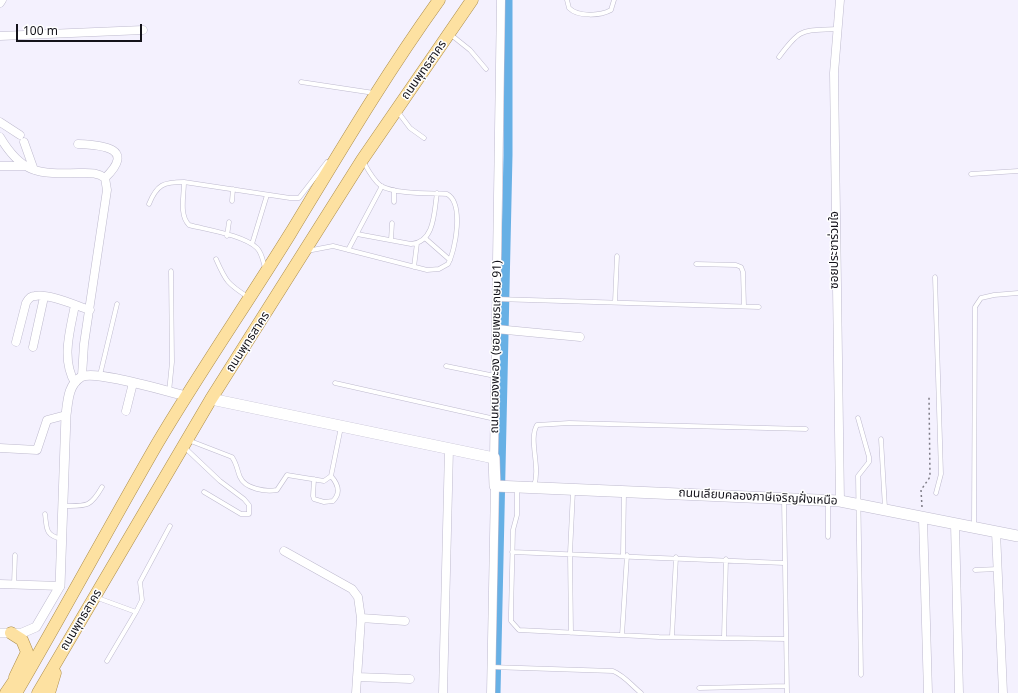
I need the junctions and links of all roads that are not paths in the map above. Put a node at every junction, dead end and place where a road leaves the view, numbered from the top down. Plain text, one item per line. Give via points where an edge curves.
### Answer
1 (2, 0) edge
2 (439, 0) edge
3 (472, 0) edge
4 (501, 0) edge
5 (567, 0) edge
6 (614, 0) edge
7 (840, 0) edge
8 (0, 3) edge
9 (837, 29) junction
10 (143, 30) dead end
11 (449, 34) junction
12 (0, 36) edge
13 (779, 57) dead end
14 (486, 69) dead end
15 (301, 82) dead end
16 (376, 94) junction
17 (397, 110) junction
18 (0, 122) edge
19 (357, 125) junction
20 (0, 137) edge
21 (424, 138) dead end
22 (78, 144) dead end
23 (362, 160) junction
24 (0, 166) edge
25 (24, 166) junction
26 (34, 170) junction
27 (1018, 171) edge
28 (971, 174) dead end
29 (105, 178) junction
30 (184, 182) junction
31 (382, 186) junction
32 (233, 189) junction
33 (394, 190) junction
34 (437, 193) junction
35 (267, 195) junction
36 (232, 201) dead end
37 (394, 202) dead end
38 (150, 204) dead end
39 (229, 222) dead end
40 (392, 223) dead end
41 (357, 234) junction
42 (228, 236) junction
43 (426, 238) junction
44 (391, 240) junction
45 (417, 243) junction
46 (252, 244) junction
47 (348, 250) junction
48 (304, 252) junction
49 (617, 256) dead end
50 (216, 259) dead end
51 (450, 260) junction
52 (696, 264) dead end
53 (414, 267) junction
54 (171, 271) dead end
55 (266, 272) junction
56 (935, 277) dead end
57 (1018, 293) edge
58 (44, 297) junction
59 (250, 299) junction
60 (496, 299) junction
61 (615, 302) junction
62 (117, 304) dead end
63 (75, 305) junction
64 (744, 306) junction
65 (759, 307) dead end
66 (90, 310) junction
67 (496, 329) junction
68 (580, 337) dead end
69 (16, 342) dead end
70 (33, 347) dead end
71 (446, 366) dead end
72 (100, 375) junction
73 (82, 376) junction
74 (496, 376) junction
75 (74, 383) junction
76 (133, 383) junction
77 (335, 383) dead end
78 (169, 392) junction
79 (186, 396) junction
80 (211, 399) junction
81 (126, 411) dead end
82 (66, 416) junction
83 (858, 418) dead end
84 (495, 419) junction
85 (341, 427) junction
86 (806, 429) dead end
87 (881, 439) dead end
88 (186, 443) junction
89 (0, 448) edge
90 (449, 449) junction
91 (494, 458) junction
92 (331, 476) junction
93 (314, 479) junction
94 (494, 486) junction
95 (517, 486) junction
96 (102, 487) dead end
97 (533, 487) junction
98 (573, 489) junction
99 (624, 491) junction
100 (204, 492) dead end
101 (936, 492) dead end
102 (784, 497) junction
103 (828, 500) junction
104 (840, 501) junction
105 (859, 504) junction
106 (63, 506) junction
107 (885, 510) junction
108 (45, 514) dead end
109 (930, 518) junction
110 (955, 524) junction
111 (170, 526) dead end
112 (974, 528) junction
113 (996, 532) junction
114 (1018, 536) edge
115 (828, 537) dead end
116 (62, 539) junction
117 (284, 551) dead end
118 (512, 552) junction
119 (570, 553) junction
120 (15, 555) dead end
121 (625, 555) junction
122 (676, 557) junction
123 (726, 559) junction
124 (784, 563) junction
125 (975, 570) dead end
126 (998, 570) junction
127 (0, 584) edge
128 (14, 585) junction
129 (60, 586) junction
130 (95, 597) junction
131 (136, 612) junction
132 (361, 618) junction
133 (405, 621) dead end
134 (6, 633) edge
135 (571, 633) junction
136 (622, 635) junction
137 (672, 636) junction
138 (724, 637) junction
139 (786, 639) junction
140 (57, 660) junction
141 (107, 661) dead end
142 (491, 667) junction
143 (861, 675) dead end
144 (357, 677) junction
145 (410, 679) dead end
146 (786, 686) junction
147 (699, 688) dead end
148 (11, 690) edge
149 (38, 693) edge
150 (49, 693) edge
151 (356, 693) edge
152 (443, 693) edge
153 (491, 693) edge
154 (641, 693) edge
155 (787, 693) edge
156 (928, 693) edge
157 (960, 693) edge
158 (1003, 693) edge

1 - 8 street
2 - 16 main road, ถนนพุทธสาคร
3 - 11 main road, ถนนพุทธสาคร
4 - 60 street, ถนนหนองพะอง (ซอยเพชรเกษม 91)
5 - 6 lane via 569,8 579,14 606,13 611,10
7 - 9 street, ซอยประชาร่วมใจ
9 - 13 lane via 803,31 791,41
9 - 104 street, ซอยประชาร่วมใจ via 834,73
10 - 12 street
11 - 14 lane via 470,50
11 - 17 main road, ถนนพุทธสาคร
15 - 16 lane
16 - 19 main road, ถนนพุทธสาคร
17 - 21 lane via 410,128
17 - 23 main road, ถนนพุทธสาคร
18 - 26 street via 22,139
19 - 35 lane via 299,198
19 - 55 main road, ถนนพุทธสาคร
20 - 25 street via 11,154
22 - 29 street via 103,145 117,156 116,168
23 - 31 lane via 373,178
23 - 48 main road, ถนนพุทธสาคร
24 - 25 street
25 - 26 street
26 - 29 street via 46,174 92,172
27 - 28 lane
29 - 66 street via 107,190
30 - 32 lane
30 - 38 lane via 168,182 160,186 155,190
30 - 42 lane via 183,212 189,225
31 - 33 lane
31 - 41 lane
32 - 35 lane
32 - 36 lane
33 - 34 lane
33 - 37 lane
34 - 43 lane via 430,231
34 - 51 lane via 452,197 456,204 456,235
35 - 46 lane
39 - 42 lane
40 - 44 lane
41 - 44 lane
41 - 47 lane
42 - 46 lane
43 - 45 lane
43 - 51 lane
44 - 45 lane
45 - 53 lane
46 - 55 lane via 261,254
47 - 48 lane via 333,246
47 - 53 lane
48 - 80 main road, ถนนพุทธสาคร
49 - 61 lane
50 - 59 lane via 225,280
51 - 53 lane via 439,270
52 - 64 lane via 741,267
54 - 78 lane via 172,362
55 - 59 main road, ถนนพุทธสาคร
56 - 101 lane via 941,474
57 - 112 lane via 981,298 975,307
58 - 63 street
58 - 69 street via 36,295 28,298
58 - 70 street
59 - 79 main road, ถนนพุทธสาคร
60 - 61 lane
60 - 67 street, ถนนหนองพะอง (ซอยเพชรเกษม 91)
61 - 64 lane
62 - 72 lane
63 - 66 street
63 - 75 street via 68,340 67,363
64 - 65 lane
66 - 73 street
67 - 68 street
67 - 74 street, ถนนหนองพะอง (ซอยเพชรเกษม 91)
71 - 74 lane
72 - 73 street
72 - 76 street
73 - 75 street
74 - 84 street, ถนนหนองพะอง (ซอยเพชรเกษม 91)
75 - 82 street via 70,390
76 - 78 street
76 - 81 street
77 - 84 lane
78 - 79 street
79 - 148 main road, ถนนพุทธสาคร via 62,614
80 - 85 main road
80 - 88 main road, ถนนพุทธสาคร
82 - 89 street via 47,420 36,450
82 - 106 street
83 - 105 lane via 869,457 869,462 858,476
84 - 91 street, ถนนหนองพะอง (ซอยเพชรเกษม 91)
85 - 90 main road
85 - 92 lane
86 - 97 lane via 569,423 537,425 534,433 537,474
87 - 107 lane
88 - 93 lane via 232,457 237,463 244,483 254,488 270,492 277,490 287,475
88 - 100 lane via 220,481 244,499 249,505 249,514 241,514
88 - 130 main road, ถนนพุทธสาคร
90 - 91 main road
90 - 152 street
91 - 94 main road, ถนนหนองพะอง (ซอยเพชรเกษม 91)
92 - 93 lane via 324,481
92 - 93 lane via 338,486 337,495 333,500 324,502 314,499
94 - 95 main road, ถนนเลียบคลองภาษีเจริญฝั่งเหนือ
94 - 142 street, ถนนหนองพะอง (ซอยเพชรเกษม 91)
95 - 97 main road, ถนนเลียบคลองภาษีเจริญฝั่งเหนือ
95 - 118 lane via 517,515
96 - 106 lane via 86,506
97 - 98 main road, ถนนเลียบคลองภาษีเจริญฝั่งเหนือ
98 - 99 main road, ถนนเลียบคลองภาษีเจริญฝั่งเหนือ
98 - 119 lane
99 - 102 main road, ถนนเลียบคลองภาษีเจริญฝั่งเหนือ
99 - 121 lane
102 - 103 main road, ถนนเลียบคลองภาษีเจริญฝั่งเหนือ
102 - 124 lane
103 - 104 main road, ถนนเลียบคลองภาษีเจริญฝั่งเหนือ
103 - 115 lane
104 - 105 main road, ถนนเลียบคลองภาษีเจริญฝั่งเหนือ
105 - 107 main road, ถนนเลียบคลองภาษีเจริญฝั่งเหนือ
105 - 143 lane
106 - 116 street
107 - 109 main road, ถนนเลียบคลองภาษีเจริญฝั่งเหนือ
108 - 116 lane via 50,536
109 - 110 main road, ถนนเลียบคลองภาษีเจริญฝั่งเหนือ
109 - 156 street
110 - 112 main road, ถนนเลียบคลองภาษีเจริญฝั่งเหนือ
110 - 157 street
111 - 131 lane via 140,582 142,600
112 - 113 main road, ถนนเลียบคลองภาษีเจริญฝั่งเหนือ
113 - 114 main road, ถนนเลียบคลองภาษีเจริญฝั่งเหนือ
113 - 126 street
116 - 129 street
117 - 132 street via 352,589 358,597
118 - 119 lane
118 - 135 lane via 511,621 514,626 518,630 528,632
119 - 121 lane
119 - 135 lane
120 - 128 lane
121 - 122 lane
121 - 136 lane
122 - 123 lane
122 - 137 lane
123 - 124 lane
123 - 138 lane
124 - 139 lane
125 - 126 lane
126 - 158 street
127 - 128 street
128 - 129 street
129 - 134 street via 36,627 29,631
130 - 131 lane
130 - 140 main road, ถนนพุทธสาคร
131 - 141 lane
132 - 133 street
132 - 144 street
134 - 148 main road via 22,640 27,652
135 - 136 lane
136 - 137 lane
137 - 138 lane
138 - 139 lane
139 - 146 lane
140 - 149 main road, ถนนพุทธสาคร
140 - 150 main road
142 - 153 street, ถนนหนองพะอง (ซอยเพชรเกษม 91)
142 - 154 lane via 613,671 624,675
144 - 145 street
144 - 151 street
146 - 147 lane
146 - 155 lane

